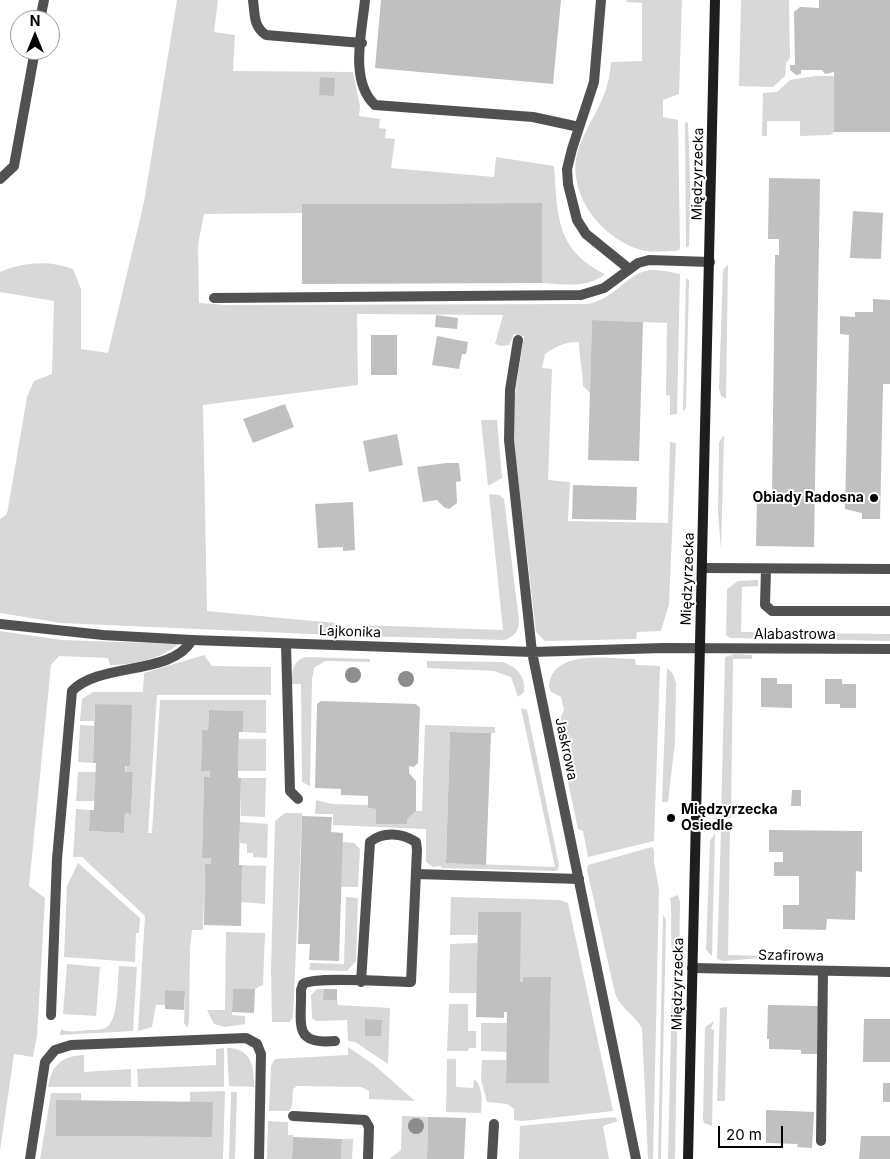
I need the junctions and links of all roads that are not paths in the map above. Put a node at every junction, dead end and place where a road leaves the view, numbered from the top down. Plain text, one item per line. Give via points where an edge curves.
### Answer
1 (253, 0) edge
2 (365, 0) edge
3 (601, 0) edge
4 (715, 0) edge
5 (362, 43) junction
6 (33, 60) edge
7 (579, 127) junction
8 (0, 179) edge
9 (710, 262) junction
10 (628, 268) junction
11 (214, 298) dead end
12 (518, 340) dead end
13 (703, 568) junction
14 (766, 569) junction
15 (890, 569) edge
16 (890, 610) edge
17 (0, 624) edge
18 (192, 640) junction
19 (286, 644) junction
20 (700, 648) junction
21 (890, 650) edge
22 (532, 652) junction
23 (298, 799) dead end
24 (416, 874) junction
25 (579, 880) junction
26 (692, 968) junction
27 (823, 971) junction
28 (890, 972) edge
29 (361, 982) junction
30 (51, 1015) dead end
31 (336, 1042) dead end
32 (293, 1116) dead end
33 (494, 1124) dead end
34 (821, 1141) dead end
35 (30, 1159) edge
36 (260, 1159) edge
37 (368, 1159) edge
38 (492, 1159) edge
39 (636, 1159) edge
40 (688, 1159) edge

1 - 5 street via 255,23 258,30 266,35
2 - 5 street
3 - 7 street via 594,82
4 - 9 main road, Międzyrzecka
5 - 7 street via 360,70 367,98 375,105 533,117
6 - 8 street via 14,166
7 - 10 street via 567,169 577,220 598,246
9 - 10 street via 649,260
9 - 13 main road, Międzyrzecka
10 - 11 street via 604,288 581,294
12 - 22 street, Jaskrowa via 510,390 508,440
13 - 14 street
13 - 20 main road, Międzyrzecka
14 - 15 street
14 - 16 street via 767,609
17 - 18 street, Lajkonika
18 - 19 street, Lajkonika
18 - 30 street via 181,654 100,676 72,691 57,859
19 - 22 street, Lajkonika
19 - 23 street via 290,791
20 - 21 street, Alabastrowa
20 - 22 street, Lajkonika
20 - 26 main road, Międzyrzecka
22 - 25 street, Jaskrowa
24 - 25 street
24 - 29 street via 412,982
24 - 29 street via 416,842 404,836 382,835 370,842
25 - 39 street, Jaskrowa
26 - 27 street, Szafirowa
26 - 40 main road, Międzyrzecka
27 - 28 street, Szafirowa
27 - 34 street
29 - 31 street via 313,980 303,984 302,1033 308,1039 322,1043
32 - 37 street via 365,1120 369,1127
33 - 38 street
35 - 36 street via 45,1062 55,1050 71,1046 246,1038 257,1044 261,1054

